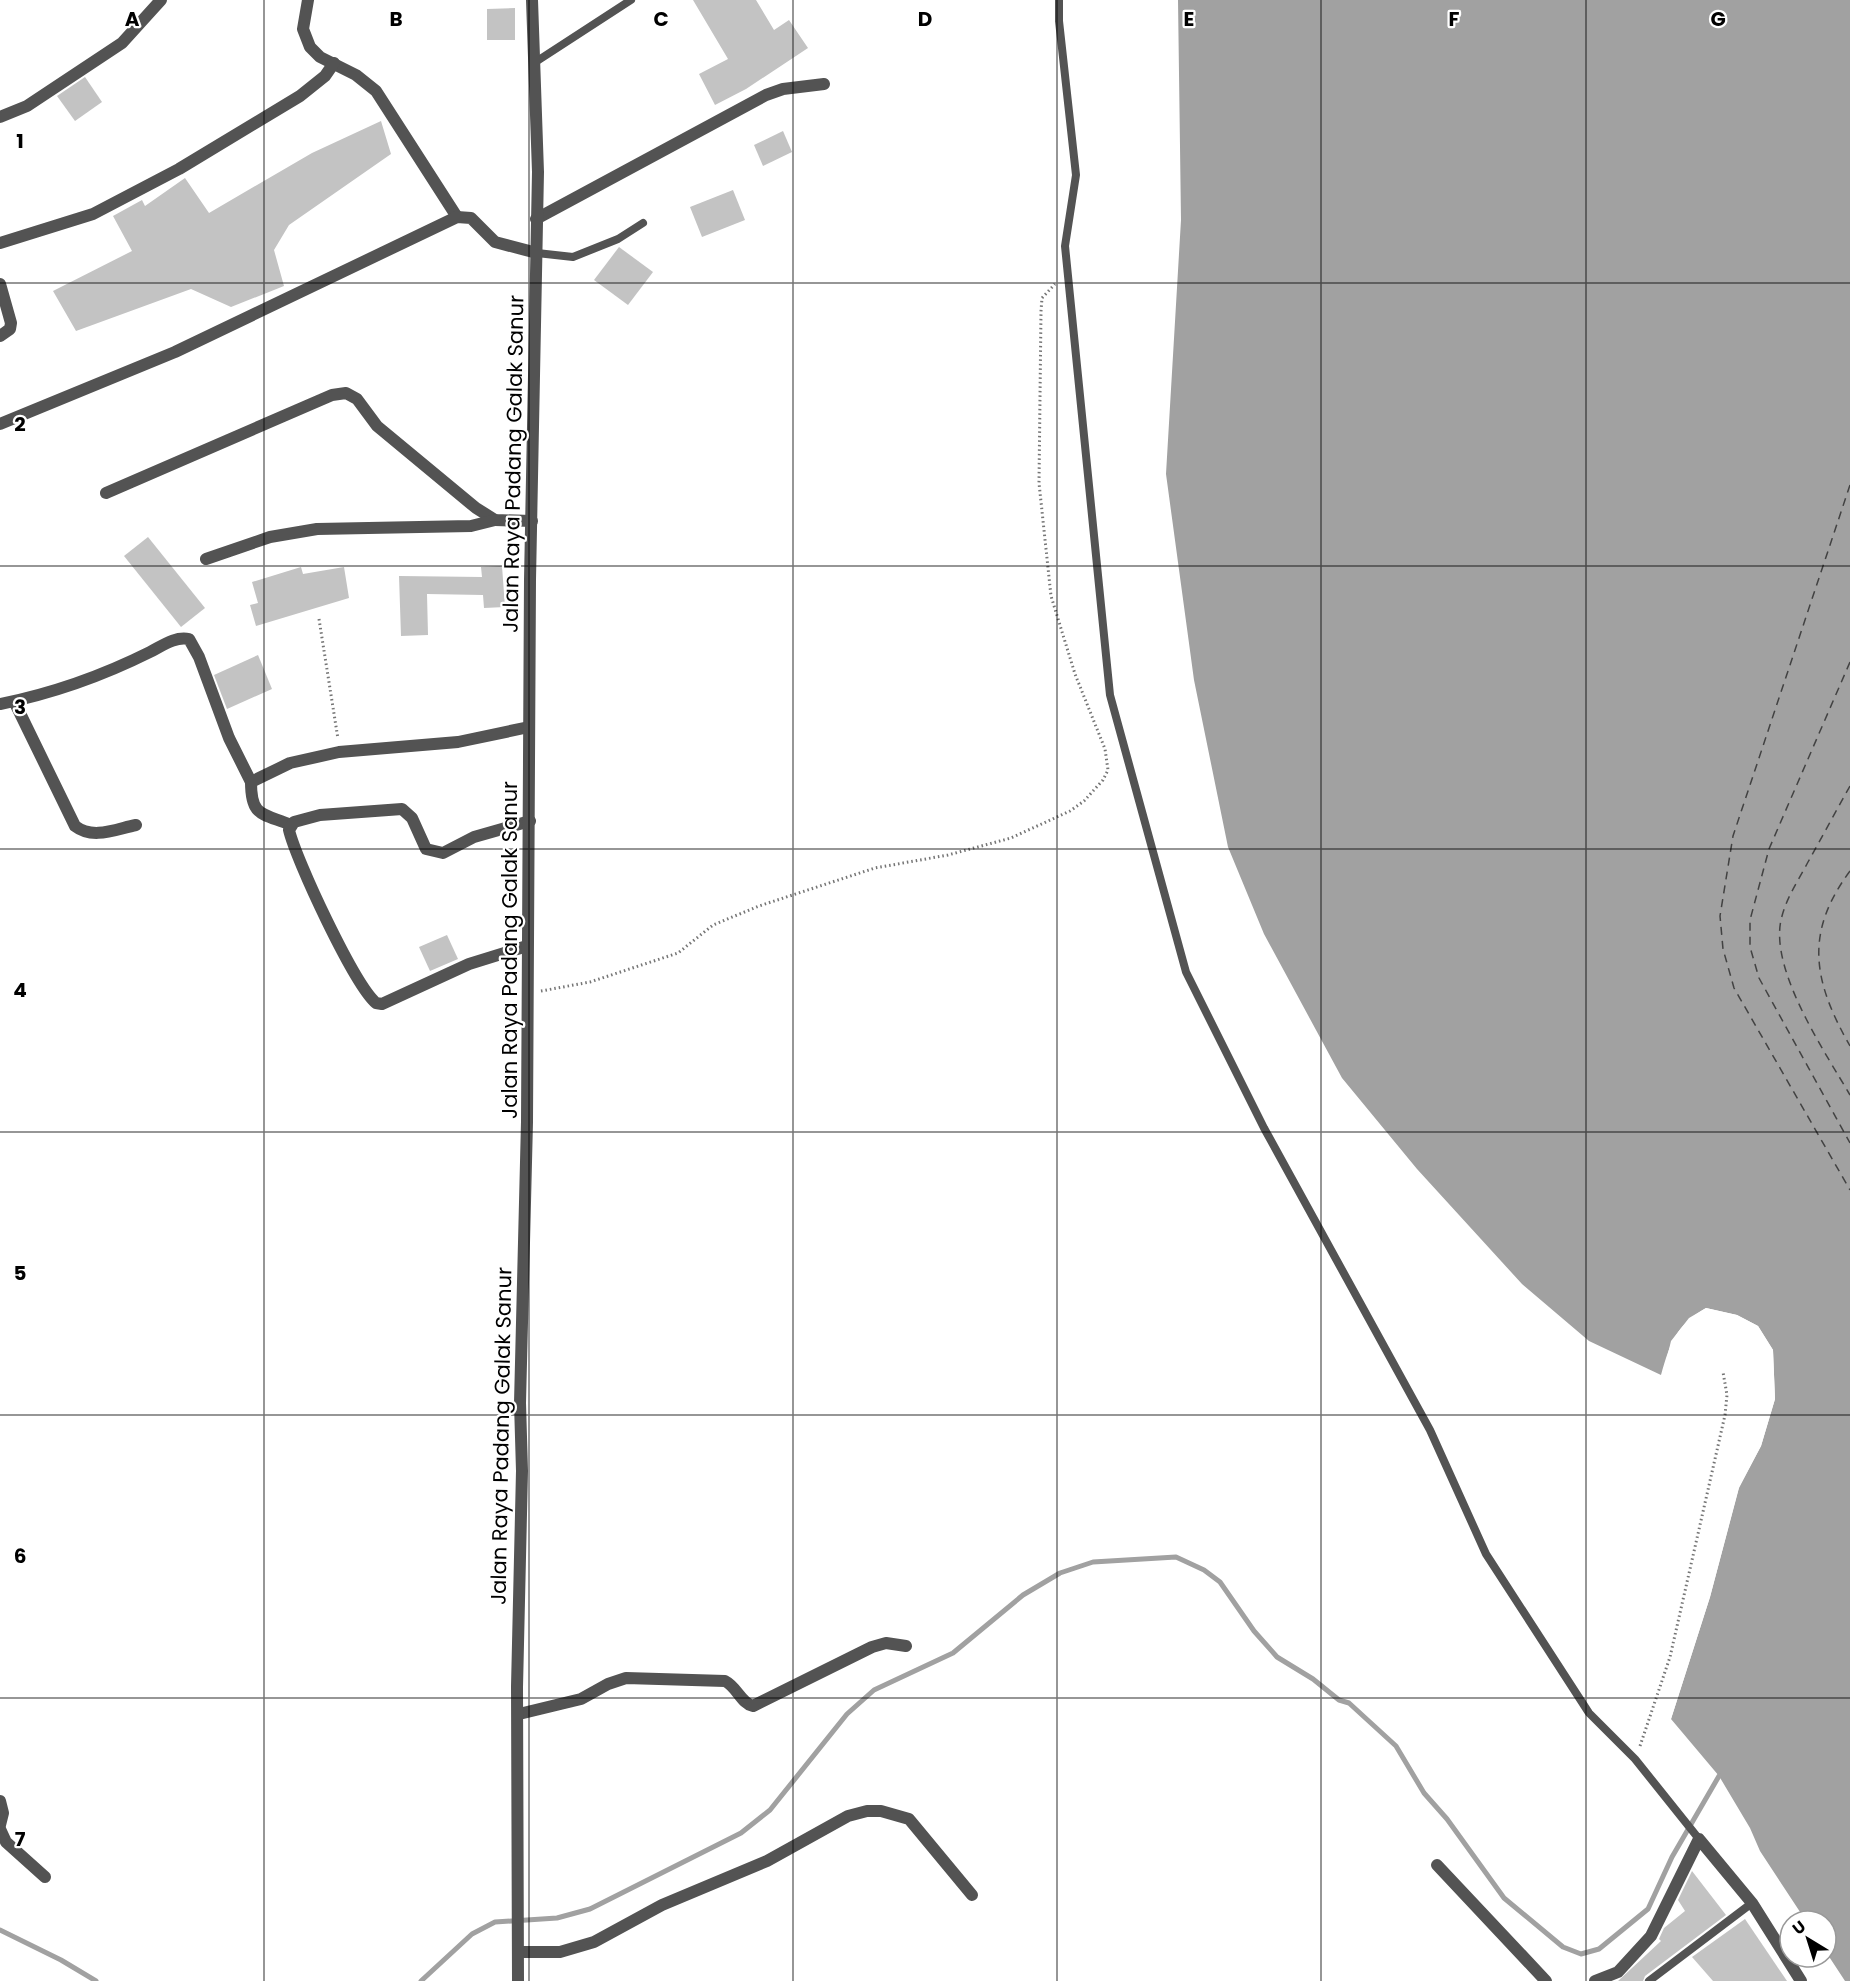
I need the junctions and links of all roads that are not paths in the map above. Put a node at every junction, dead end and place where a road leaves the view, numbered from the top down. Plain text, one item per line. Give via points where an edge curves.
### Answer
1 (161, 0) edge
2 (308, 0) edge
3 (532, 0) edge
4 (631, 0) edge
5 (1059, 0) edge
6 (334, 63) junction
7 (534, 63) junction
8 (824, 84) dead end
9 (0, 117) edge
10 (457, 216) junction
11 (536, 219) junction
12 (643, 223) dead end
13 (0, 243) edge
14 (537, 253) junction
15 (0, 284) edge
16 (0, 336) edge
17 (0, 424) edge
18 (106, 493) dead end
19 (495, 520) junction
20 (532, 521) junction
21 (206, 559) dead end
22 (15, 703) junction
23 (0, 704) edge
24 (529, 728) junction
25 (251, 782) junction
26 (530, 821) junction
27 (136, 825) dead end
28 (291, 825) junction
29 (526, 946) junction
30 (906, 1646) dead end
31 (519, 1714) junction
32 (0, 1801) edge
33 (0, 1827) edge
34 (1696, 1836) junction
35 (1437, 1865) dead end
36 (45, 1877) dead end
37 (972, 1895) dead end
38 (1752, 1903) junction
39 (519, 1952) junction
40 (518, 1981) edge
41 (1546, 1981) edge
42 (1595, 1981) edge
43 (1649, 1981) edge
44 (1801, 1981) edge

1 - 9 street via 122,43 27,106
2 - 6 street via 303,29 310,47
3 - 7 street, Jalan Raya Padang Galak Sanur
4 - 7 lane
5 - 34 lane via 1076,175 1065,246 1110,695 1186,972 1264,1128 1430,1430 1486,1554 1589,1713 1635,1759
6 - 10 street via 375,91
6 - 13 street via 325,76 300,96 179,169 93,214
7 - 11 street, Jalan Raya Padang Galak Sanur
8 - 11 street via 766,95
10 - 14 street via 471,218 495,242
10 - 17 street via 175,351
11 - 14 street, Jalan Raya Padang Galak Sanur
12 - 14 lane via 618,239 573,257
14 - 20 street, Jalan Raya Padang Galak Sanur
15 - 16 street via 11,323 10,329
18 - 19 street via 332,395 345,393 357,399 377,426 433,474
19 - 20 street
19 - 21 street via 471,526 317,529 270,537
20 - 24 street, Jalan Raya Padang Galak Sanur
22 - 23 street
22 - 25 street via 137,658 181,637 189,639
22 - 27 street via 75,826 93,834
24 - 25 street via 458,742 339,752 290,763
24 - 26 street, Jalan Raya Padang Galak Sanur
25 - 28 street via 251,801 256,811
26 - 28 street via 474,837 443,853 426,849 412,818 402,808 320,815
26 - 29 street, Jalan Raya Padang Galak Sanur
28 - 29 street via 292,842 317,899 361,983 376,1003 382,1004 469,964
29 - 31 street, Jalan Raya Padang Galak Sanur
30 - 31 street via 886,1643 872,1647 753,1706 725,1681 640,1677 615,1681 580,1699
31 - 39 street, Jalan Raya Padang Galak Sanur
32 - 33 street
33 - 36 street via 6,1842
34 - 38 street
34 - 42 street via 1651,1936 1618,1972
35 - 41 street
37 - 39 street via 909,1820 897,1814 867,1810 821,1830 743,1873 662,1905 594,1942 560,1952
38 - 43 lane
38 - 44 street
39 - 40 street, Jalan Raya Padang Galak Sanur

